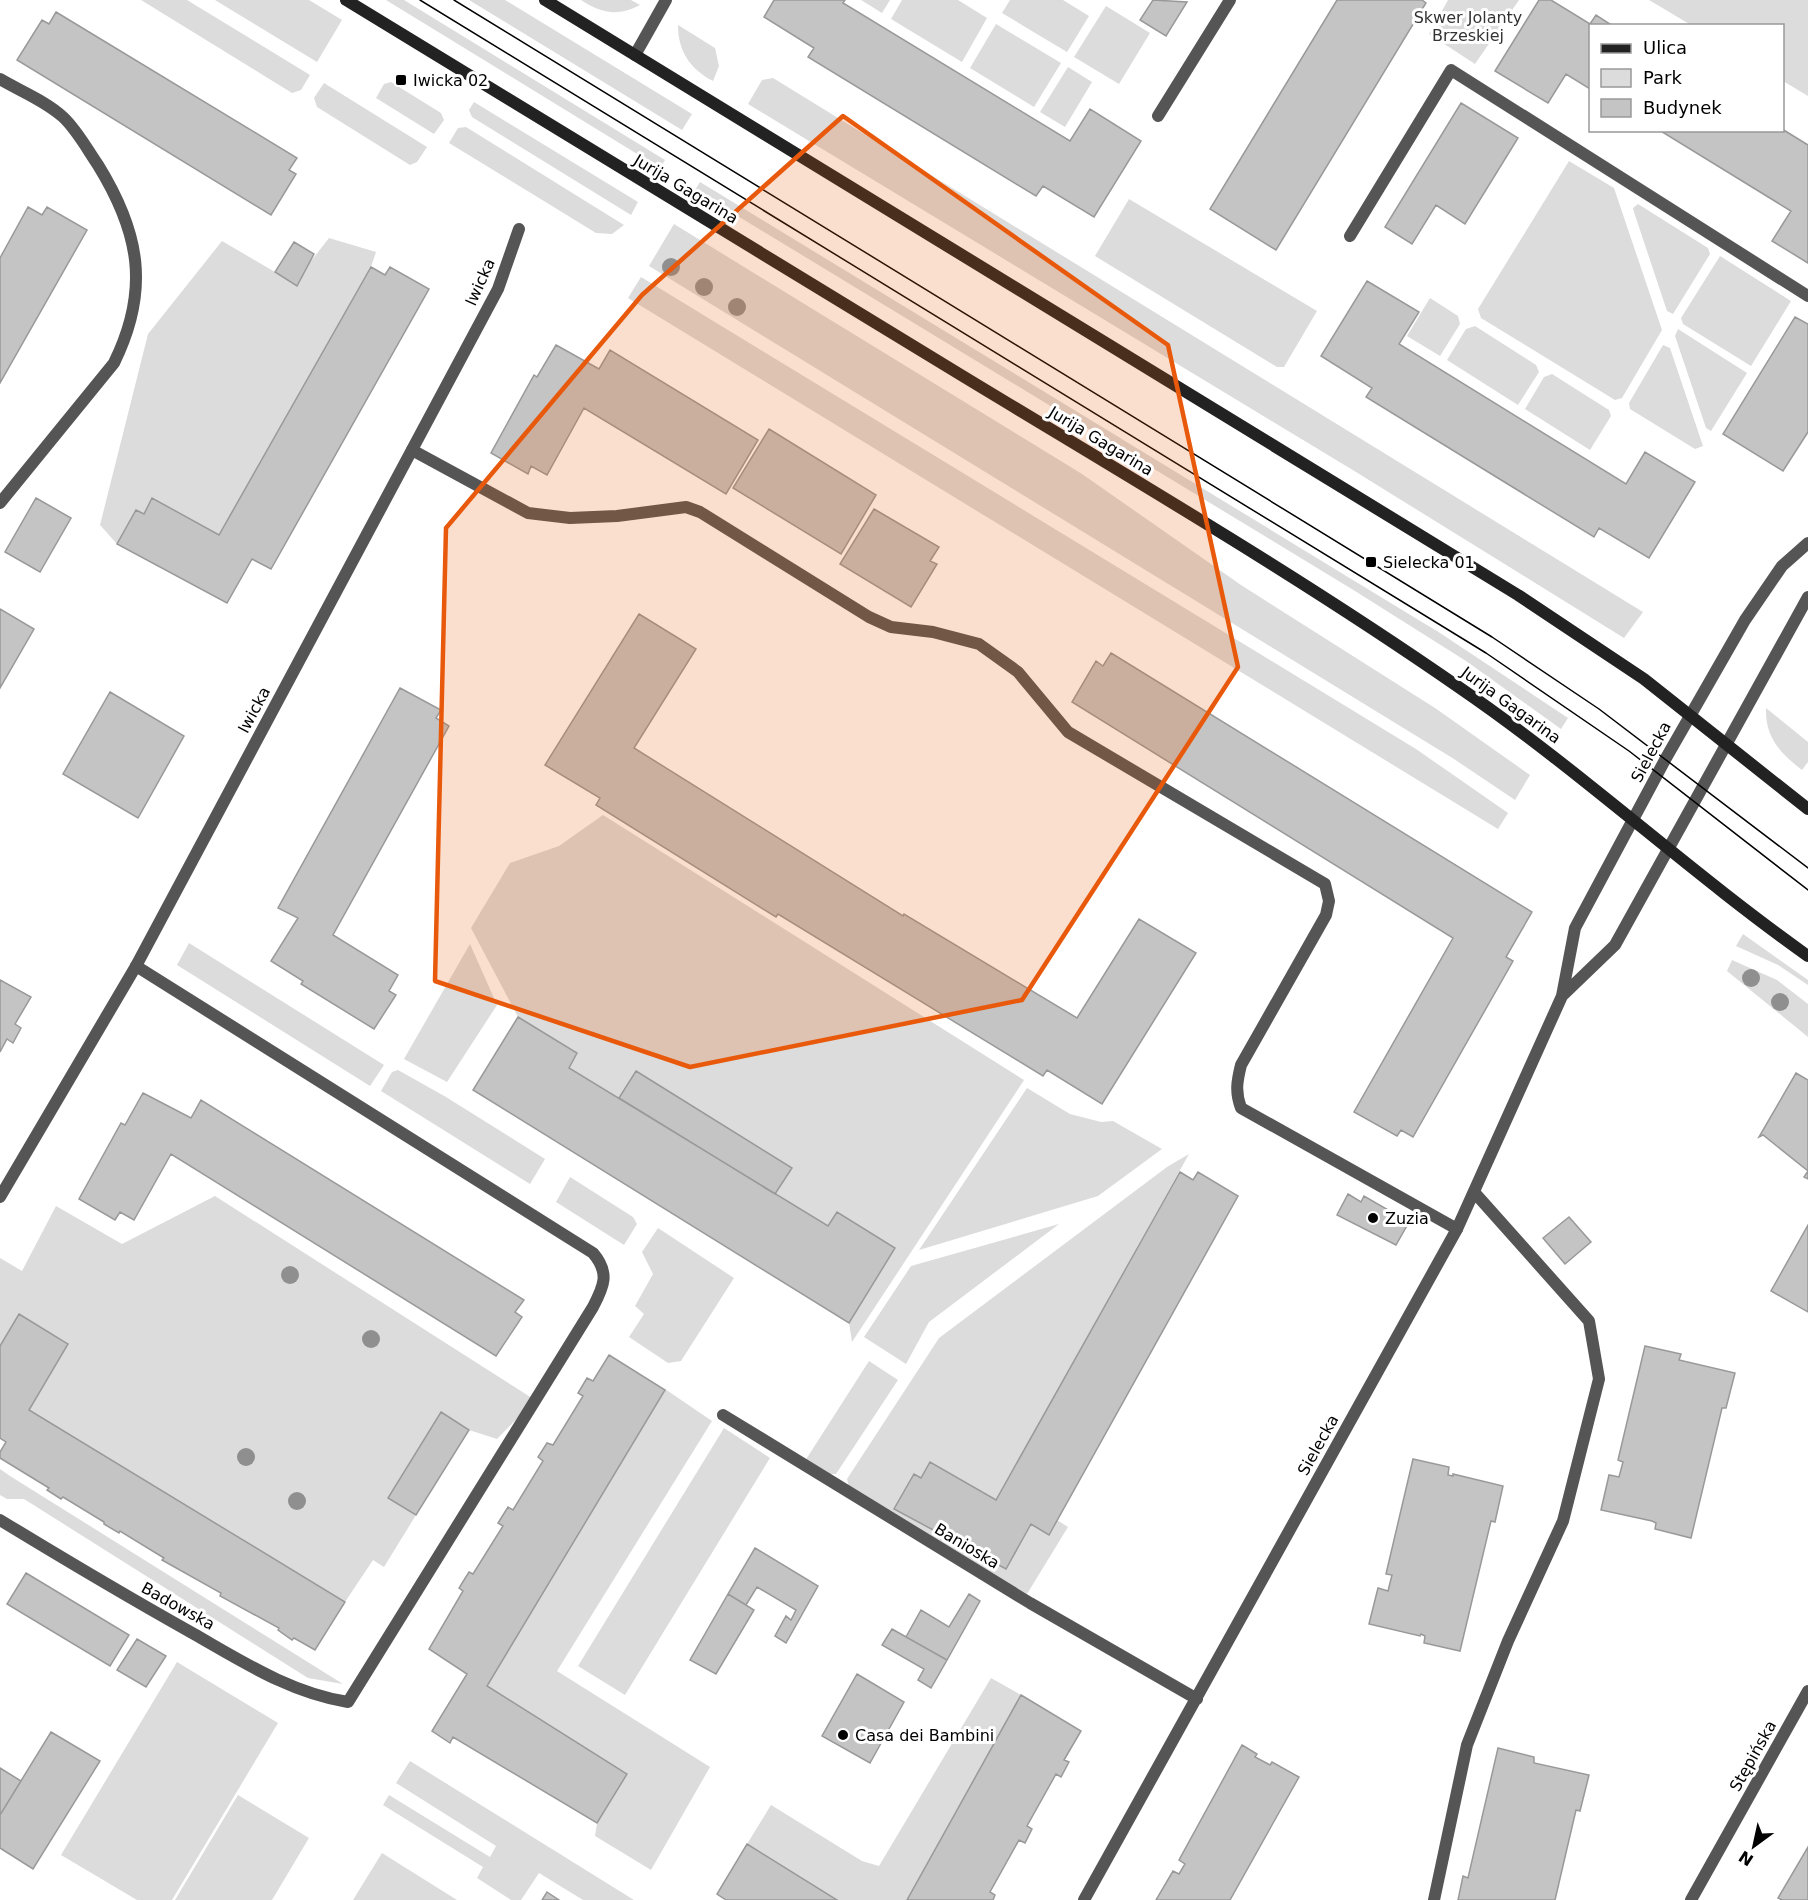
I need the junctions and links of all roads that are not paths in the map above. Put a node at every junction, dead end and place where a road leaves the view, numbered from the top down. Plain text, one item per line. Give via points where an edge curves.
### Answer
1 (346, 0) edge
2 (545, 0) edge
3 (666, 0) edge
4 (1230, 0) edge
5 (635, 55) junction
6 (0, 79) edge
7 (1158, 116) dead end
8 (519, 229) dead end
9 (1350, 236) dead end
10 (1808, 296) edge
11 (412, 450) junction
12 (0, 503) edge
13 (1808, 543) edge
14 (1808, 597) edge
15 (1689, 715) junction
16 (1727, 745) junction
17 (1808, 809) edge
18 (1633, 821) junction
19 (1669, 851) junction
20 (1808, 956) edge
21 (136, 966) junction
22 (1562, 996) junction
23 (1474, 1192) junction
24 (0, 1197) edge
25 (1457, 1228) junction
26 (723, 1415) dead end
27 (0, 1520) edge
28 (1808, 1691) edge
29 (1197, 1699) junction
30 (1084, 1900) edge
31 (1434, 1900) edge
32 (1691, 1900) edge

1 - 18 main road, Jurija Gagarina via 1367,625 1518,730
2 - 5 main road
3 - 5 street
4 - 7 street
5 - 15 main road via 1518,595 1626,666
6 - 12 street via 62,115 75,130 113,190 132,234 138,273 135,307 114,363
8 - 11 street, Iwicka via 498,289
9 - 10 street via 1451,70
11 - 21 street, Iwicka
11 - 25 street via 528,513 570,518 686,507 869,617 891,627 933,632 979,644 1018,672 1068,732 1325,884 1329,901 1326,915 1241,1065 1236,1083 1240,1108
13 - 15 street, Sielecka via 1782,566
14 - 16 street, Sielecka
15 - 16 main road
15 - 18 street, Sielecka
16 - 17 main road
16 - 19 street, Sielecka
18 - 19 main road, Jurija Gagarina
18 - 22 street, Sielecka via 1575,928
19 - 20 main road, Jurija Gagarina
19 - 22 street, Sielecka via 1615,945
21 - 24 street, Iwicka
21 - 27 street, Badowska via 593,1253 603,1267 605,1282 348,1702 325,1699 270,1677 95,1579
22 - 23 street, Sielecka
23 - 25 street, Sielecka
23 - 31 street via 1588,1321 1599,1379 1563,1521 1508,1641 1467,1744
25 - 29 street, Sielecka
26 - 29 street, Banioska via 1020,1597
28 - 32 street, Stępińska
29 - 30 street, Sielecka

